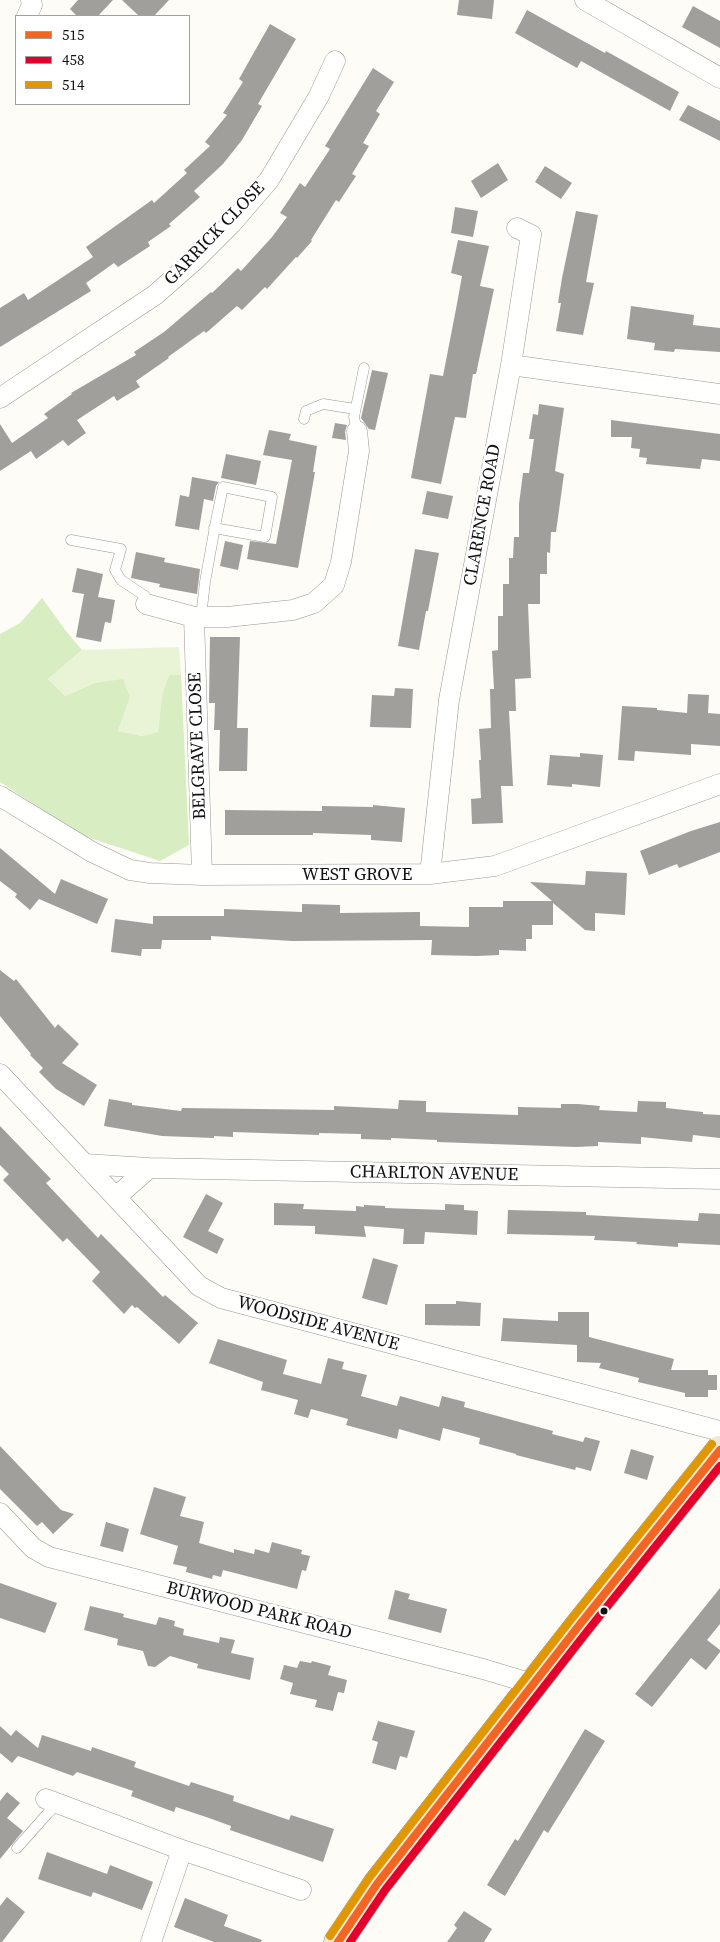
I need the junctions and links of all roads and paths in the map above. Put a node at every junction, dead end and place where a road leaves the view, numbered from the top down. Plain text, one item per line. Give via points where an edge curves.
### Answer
1 (31, 0) edge
2 (591, 2) edge
3 (28, 15) edge
4 (335, 61) dead end
5 (720, 78) edge
6 (517, 228) dead end
7 (511, 365) junction
8 (364, 368) dead end
9 (720, 394) edge
10 (0, 398) edge
11 (356, 409) junction
12 (304, 419) dead end
13 (357, 431) joint
14 (214, 528) junction
15 (71, 540) dead end
16 (146, 604) joint
17 (198, 617) junction
18 (720, 784) edge
19 (0, 796) edge
20 (430, 874) junction
21 (202, 875) junction
22 (0, 1074) edge
23 (85, 1164) junction
24 (149, 1168) junction
25 (720, 1179) edge
26 (116, 1197) junction
27 (720, 1431) edge
28 (720, 1450) edge
29 (0, 1513) edge
30 (533, 1684) junction
31 (52, 1802) joint
32 (17, 1848) dead end
33 (182, 1850) junction
34 (301, 1890) dead end
35 (151, 1942) edge
36 (338, 1942) edge

1 - 3 street
2 - 5 street
4 - 10 street, GARRICK CLOSE via 319,96 269,180 232,223 155,295
6 - 7 street, CLARENCE ROAD via 531,235
7 - 9 street
7 - 20 street, CLARENCE ROAD via 449,700
8 - 11 lane
11 - 12 lane via 323,404 306,411
11 - 13 lane
13 - 17 street via 359,451 341,562 334,585 314,603 293,610
14 - 14 lane via 223,487 272,497 265,537
14 - 17 lane
15 - 16 lane via 121,549 115,570 120,580 145,596
16 - 17 street
17 - 21 street, BELGRAVE CLOSE
18 - 20 street, WEST GROVE via 495,866
19 - 21 street, WEST GROVE via 92,852 130,870
20 - 21 street, WEST GROVE
22 - 23 street, WOODSIDE AVENUE
23 - 24 street, CHARLTON AVENUE
23 - 26 street, WOODSIDE AVENUE
24 - 25 street, CHARLTON AVENUE
24 - 26 street
26 - 27 street, WOODSIDE AVENUE via 199,1286 221,1298
28 - 30 main road
29 - 30 street, BURWOOD PARK ROAD via 33,1548 49,1557
30 - 36 main road via 377,1884
31 - 32 lane via 48,1813
31 - 33 street
33 - 34 street
33 - 35 street

